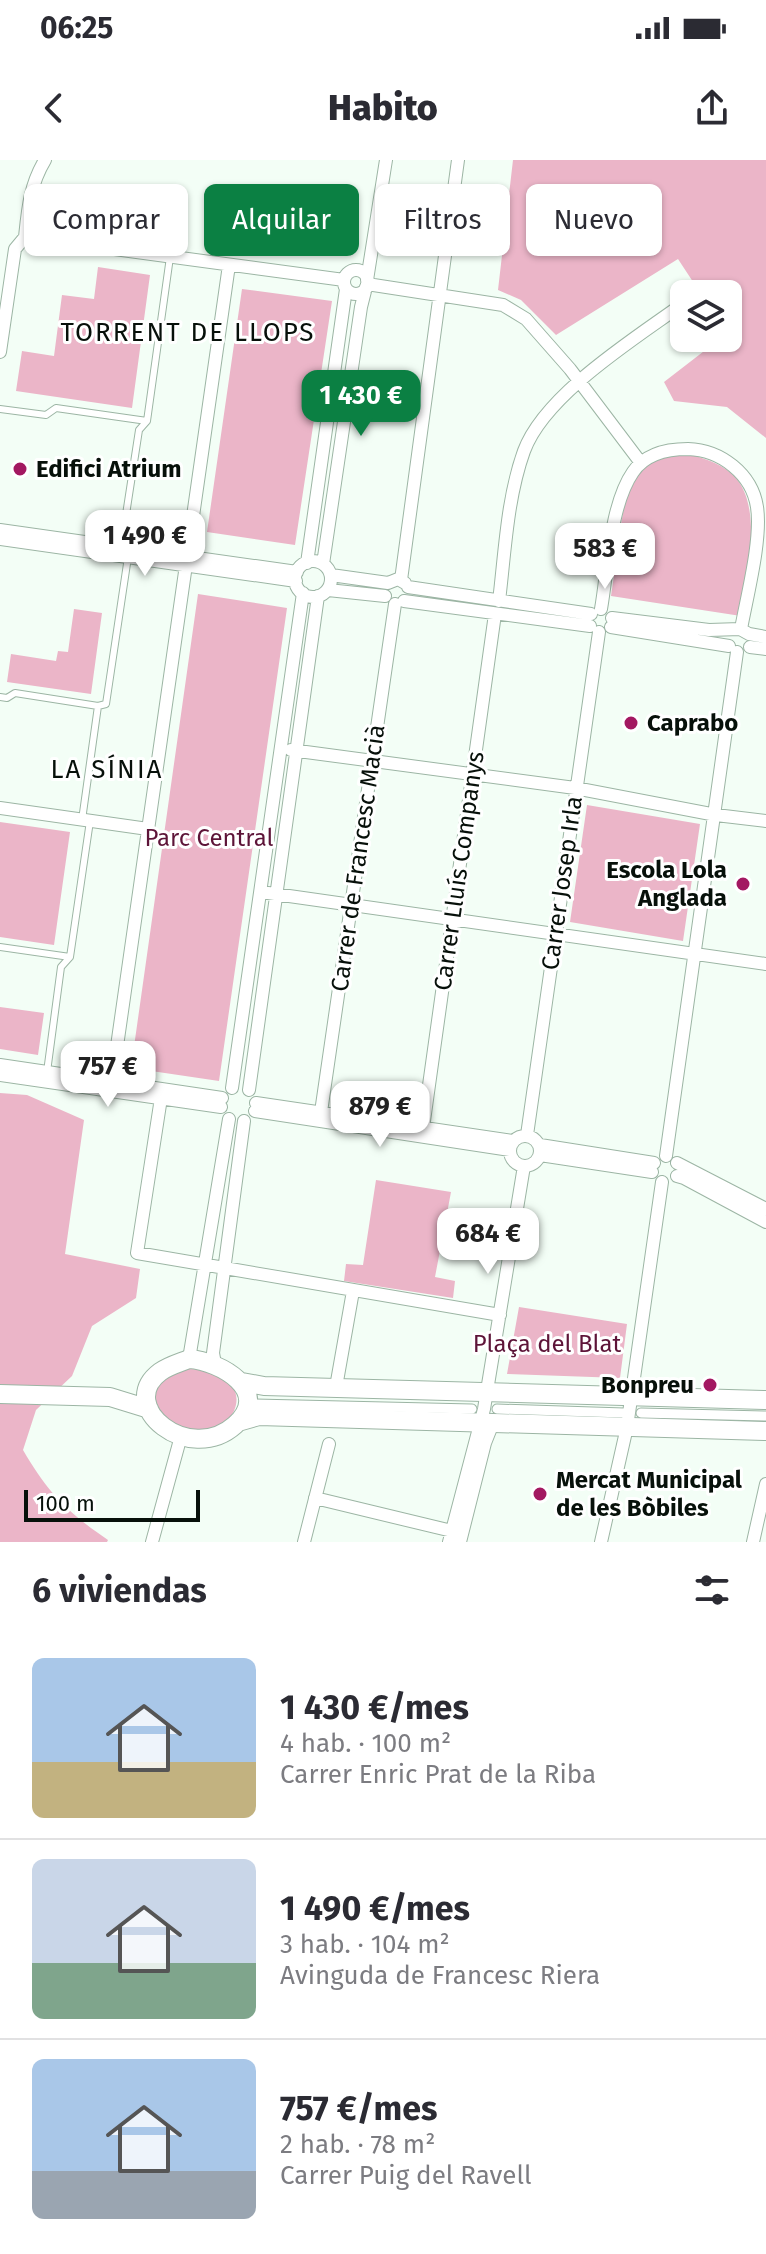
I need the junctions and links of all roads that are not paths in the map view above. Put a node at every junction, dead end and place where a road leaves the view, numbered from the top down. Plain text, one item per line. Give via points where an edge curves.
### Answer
1 (45, 160) edge
2 (386, 160) edge
3 (458, 160) edge
4 (32, 184) edge
5 (24, 238) edge
6 (170, 256) joint
7 (229, 265) junction
8 (345, 284) junction
9 (367, 284) junction
10 (440, 296) junction
11 (670, 313) edge
12 (0, 352) edge
13 (578, 380) junction
14 (0, 409) edge
15 (147, 421) junction
16 (641, 463) junction
17 (0, 530) edge
18 (0, 539) edge
19 (125, 552) junction
20 (187, 561) junction
21 (327, 570) junction
22 (300, 572) junction
23 (399, 583) junction
24 (303, 593) junction
25 (323, 593) junction
26 (395, 600) junction
27 (497, 608) junction
28 (601, 621) junction
29 (743, 635) junction
30 (766, 637) edge
31 (733, 649) junction
32 (766, 649) edge
33 (0, 697) edge
34 (98, 706) junction
35 (280, 749) junction
36 (297, 751) junction
37 (371, 762) junction
38 (472, 775) junction
39 (575, 788) junction
40 (0, 808) edge
41 (716, 815) junction
42 (86, 820) junction
43 (766, 821) edge
44 (148, 829) junction
45 (261, 892) junction
46 (278, 895) junction
47 (352, 906) junction
48 (453, 920) junction
49 (555, 932) junction
50 (0, 947) edge
51 (697, 954) junction
52 (70, 957) junction
53 (766, 964) edge
54 (0, 1065) edge
55 (47, 1072) junction
56 (0, 1075) edge
57 (112, 1081) junction
58 (232, 1088) junction
59 (249, 1090) junction
60 (161, 1098) junction
61 (222, 1102) junction
62 (256, 1107) junction
63 (321, 1112) junction
64 (229, 1119) junction
65 (244, 1121) junction
66 (423, 1128) junction
67 (527, 1135) junction
68 (511, 1146) junction
69 (540, 1150) junction
70 (524, 1166) junction
71 (665, 1166) junction
72 (766, 1193) edge
73 (765, 1208) edge
74 (766, 1222) edge
75 (206, 1266) junction
76 (224, 1269) junction
77 (353, 1291) junction
78 (500, 1315) junction
79 (189, 1359) junction
80 (215, 1364) junction
81 (242, 1382) junction
82 (148, 1386) junction
83 (336, 1387) junction
84 (487, 1391) junction
85 (0, 1394) edge
86 (110, 1397) junction
87 (766, 1400) edge
88 (255, 1404) dead end
89 (149, 1409) junction
90 (628, 1412) junction
91 (641, 1413) dead end
92 (486, 1416) junction
93 (766, 1416) edge
94 (238, 1422) junction
95 (766, 1431) edge
96 (181, 1436) junction
97 (329, 1444) dead end
98 (766, 1484) edge
99 (315, 1498) junction
100 (454, 1538) edge
101 (152, 1542) edge
102 (304, 1542) edge
103 (601, 1542) edge
104 (753, 1542) edge

1 - 4 street
2 - 9 street
3 - 10 street
5 - 12 street via 15,249
6 - 7 street
6 - 15 lane
7 - 8 street
7 - 20 street
8 - 9 street via 357,294
8 - 9 street via 348,273 357,271
8 - 22 street
9 - 10 street
9 - 21 street
10 - 13 street via 503,305 526,319
10 - 23 street
11 - 13 street, Carrer Lluís Companys
13 - 16 street
13 - 27 street, Carrer Lluís Companys via 525,449
14 - 15 lane via 46,415 56,408
15 - 19 lane via 139,430
16 - 28 street, Carrer Josep Irla via 625,487 616,516
16 - 29 street via 670,449 697,449 728,460 746,480 757,506 757,533
17 - 19 street
18 - 19 street
19 - 20 street
19 - 34 lane via 106,704
20 - 22 street
20 - 44 street
21 - 22 street via 314,561
21 - 23 street
21 - 25 street
22 - 24 street
23 - 26 street via 408,595
23 - 26 street via 384,590
23 - 27 street
24 - 25 street
24 - 35 street
25 - 26 street
25 - 36 street
26 - 27 street
26 - 37 street, Carrer de Francesc Macià
27 - 28 street
27 - 38 street, Carrer Lluís Companys
28 - 29 street
28 - 31 street
28 - 39 street, Carrer Josep Irla
29 - 30 street
29 - 31 street via 728,639
29 - 31 street via 744,652
29 - 32 street
31 - 41 street
33 - 34 lane via 15,693
34 - 42 lane
35 - 36 street
35 - 45 street
36 - 37 street
36 - 46 street
37 - 38 street
37 - 47 street, Carrer de Francesc Macià
38 - 39 street
38 - 48 street, Carrer Lluís Companys
39 - 41 street
39 - 49 street, Carrer Josep Irla
40 - 42 street
41 - 43 street
41 - 51 street
42 - 44 street
42 - 52 lane
44 - 57 street
45 - 46 street
45 - 58 street
46 - 47 street
46 - 59 street
47 - 48 street
47 - 63 street, Carrer de Francesc Macià
48 - 49 street
48 - 66 street, Carrer Lluís Companys
49 - 51 street
49 - 67 street, Carrer Josep Irla
50 - 52 lane
51 - 53 street
51 - 71 street
52 - 55 lane via 61,967
54 - 55 street
55 - 57 street
56 - 60 street
57 - 61 street
58 - 59 street
58 - 61 street
59 - 62 street
60 - 61 street
60 - 75 street via 137,1253
61 - 64 street
62 - 63 street
62 - 65 street
62 - 68 street
63 - 66 street
64 - 65 street
64 - 75 street
65 - 76 street
66 - 68 street
67 - 68 street
67 - 69 street
68 - 70 street via 515,1162
69 - 70 street via 533,1164
69 - 71 street
70 - 78 street
71 - 73 street
71 - 74 street
71 - 90 street via 670,1182 662,1182
72 - 73 street
75 - 76 street
75 - 79 street
76 - 77 street
76 - 80 street
77 - 78 street
77 - 83 street
78 - 84 street
79 - 80 main road
79 - 82 main road via 162,1370
80 - 81 main road
81 - 83 main road
81 - 94 main road via 246,1402
82 - 86 main road
82 - 89 main road
83 - 84 main road
84 - 90 main road
84 - 92 street
85 - 86 main road
86 - 89 main road
87 - 90 main road
88 - 92 street
89 - 96 main road
90 - 92 main road
90 - 95 main road
90 - 103 street
91 - 93 street
92 - 94 main road via 259,1416
92 - 100 street
94 - 96 main road via 213,1438
96 - 101 street
97 - 99 street
98 - 104 street
99 - 100 street
99 - 102 street

